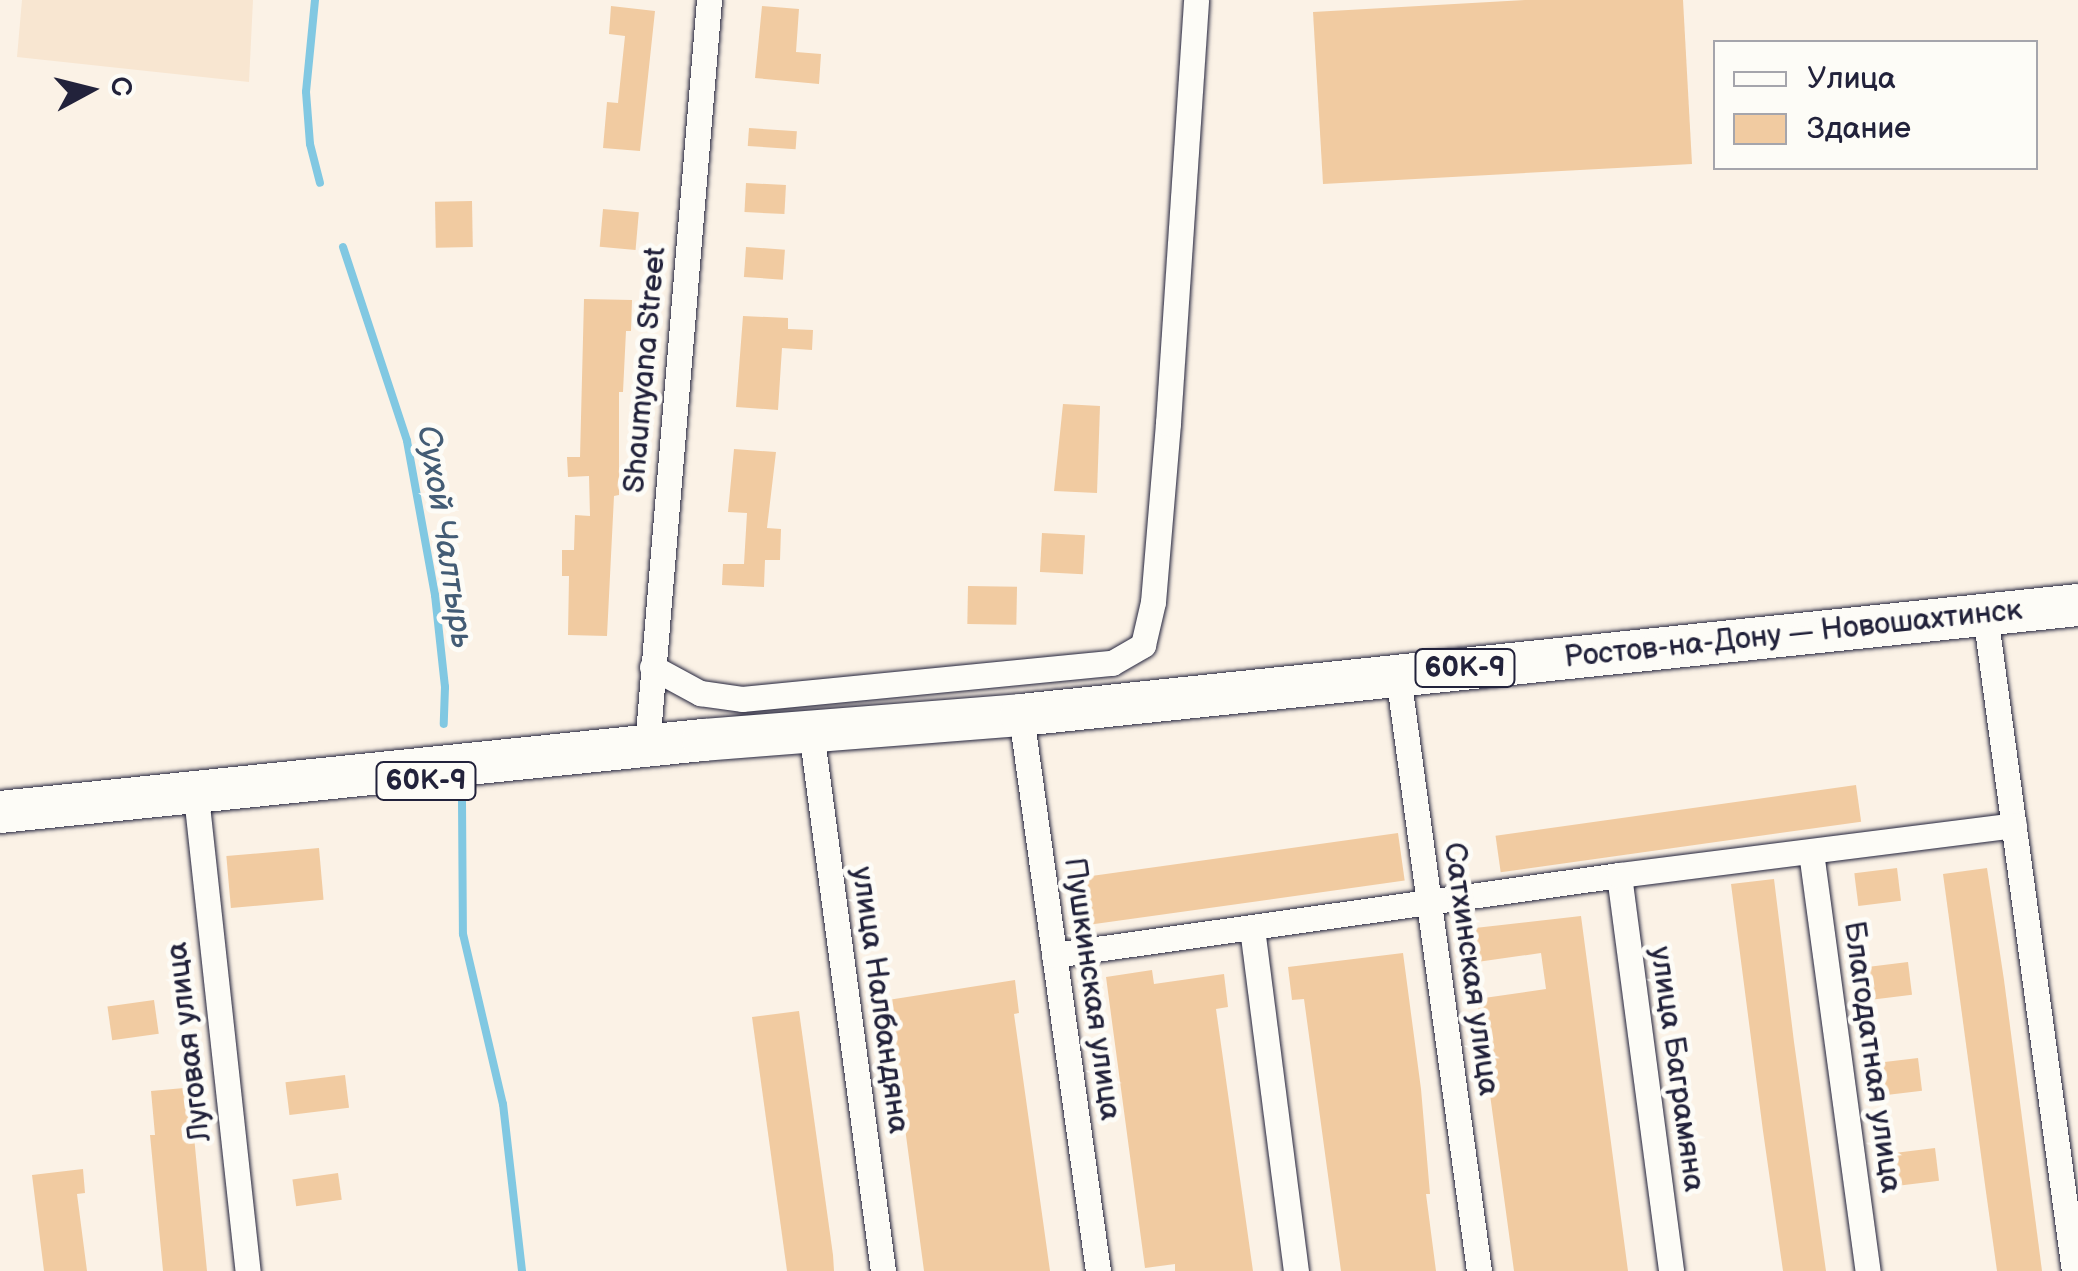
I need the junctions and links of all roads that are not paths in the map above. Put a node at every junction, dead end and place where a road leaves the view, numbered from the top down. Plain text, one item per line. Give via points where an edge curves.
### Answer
1 (709, 0) edge
2 (1196, 0) edge
3 (2078, 605) edge
4 (1985, 614) junction
5 (652, 667) junction
6 (1398, 675) junction
7 (1021, 715) junction
8 (832, 735) junction
9 (646, 746) junction
10 (196, 805) junction
11 (0, 812) edge
12 (0, 826) edge
13 (2014, 826) junction
14 (1811, 852) junction
15 (1619, 875) junction
16 (1429, 904) junction
17 (1252, 928) junction
18 (1054, 955) junction
19 (248, 1271) edge
20 (883, 1271) edge
21 (1098, 1271) edge
22 (1296, 1271) edge
23 (1479, 1271) edge
24 (1671, 1271) edge
25 (1868, 1271) edge
26 (2074, 1271) edge

1 - 5 street, Shaumyana Street
2 - 5 street via 1168,423 1153,602 1143,645 1112,664 760,698 700,693
3 - 4 main road, Ростов-на-Дону — Новошахтинск / 60К-9
4 - 6 main road, Ростов-на-Дону — Новошахтинск / 60К-9
4 - 13 street
5 - 9 street, Shaumyana Street
6 - 7 main road, Ростов-на-Дону — Новошахтинск / 60К-9
6 - 16 street, Сатхинская улица
7 - 8 main road, Ростов-на-Дону — Новошахтинск / 60К-9
7 - 18 street, Пушкинская улица
8 - 9 main road, 60К-9
8 - 10 main road, 60К-9
8 - 20 street, улица Налбандяна
9 - 11 main road, 60К-9
10 - 12 main road, 60К-9
10 - 19 street, Луговая улица
13 - 14 street
13 - 26 street
14 - 15 street
14 - 25 street, Благодатная улица
15 - 16 street
15 - 24 street, улица Баграмяна
16 - 17 street
16 - 23 street, Сатхинская улица
17 - 18 street
17 - 22 street
18 - 21 street, Пушкинская улица

